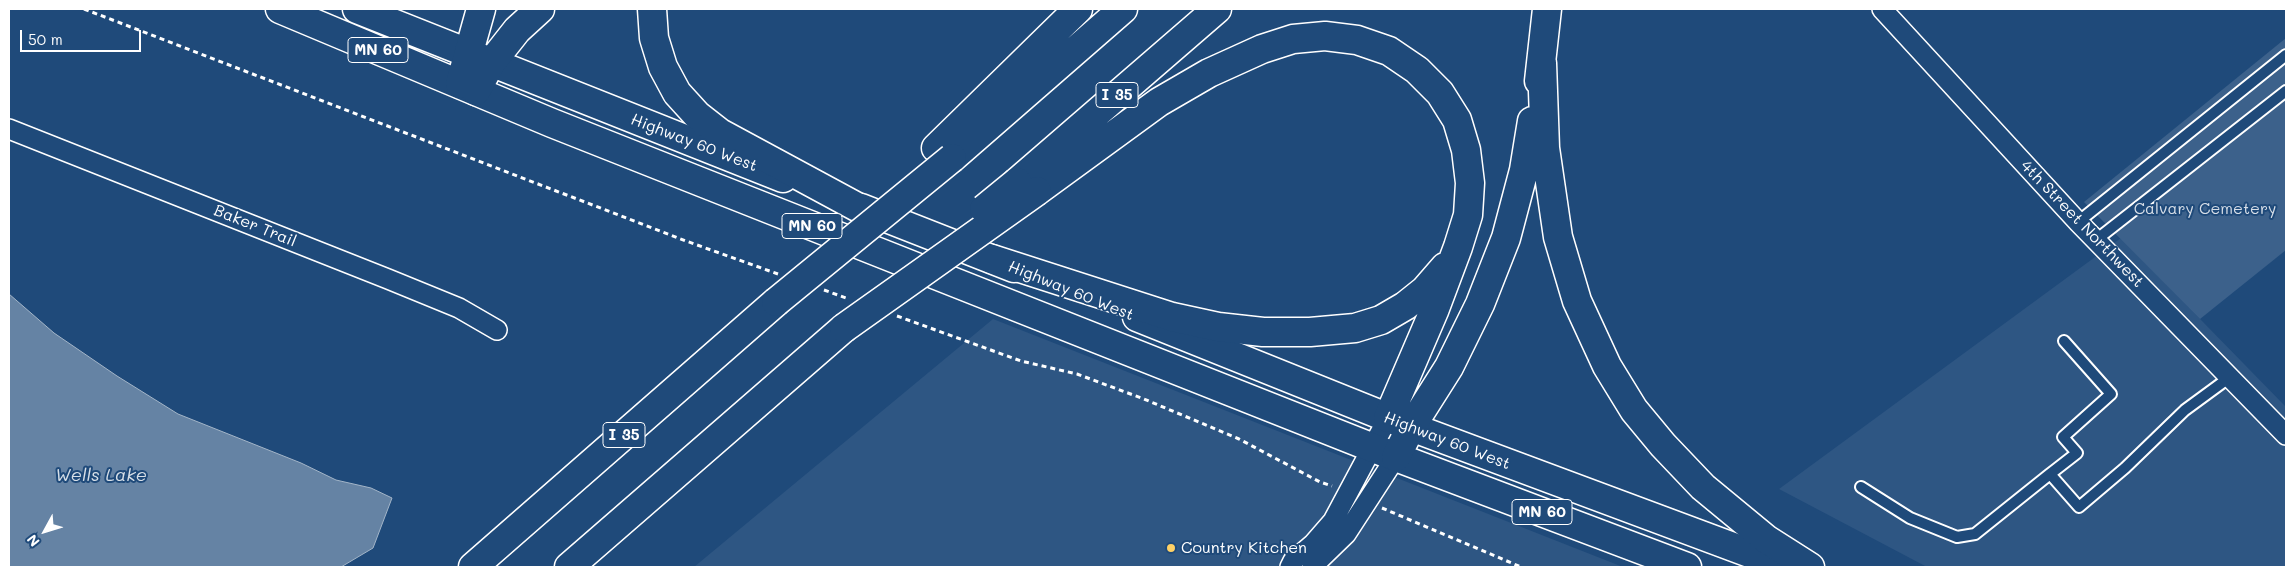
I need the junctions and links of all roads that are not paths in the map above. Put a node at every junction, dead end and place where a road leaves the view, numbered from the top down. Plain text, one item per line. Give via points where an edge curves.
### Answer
1 (280, 9) edge
2 (357, 9) edge
3 (481, 9) edge
4 (540, 9) edge
5 (652, 9) edge
6 (1078, 9) edge
7 (1123, 9) edge
8 (1217, 9) edge
9 (1547, 9) edge
10 (1882, 9) edge
11 (2286, 55) edge
12 (479, 58) junction
13 (1542, 63) junction
14 (468, 88) junction
15 (2286, 91) edge
16 (9, 129) edge
17 (944, 153) junction
18 (1027, 186) junction
19 (858, 207) junction
20 (2078, 222) junction
21 (2096, 240) junction
22 (1458, 247) junction
23 (992, 259) junction
24 (497, 330) dead end
25 (2064, 341) dead end
26 (2230, 377) junction
27 (1400, 423) junction
28 (2286, 435) edge
29 (1384, 452) junction
30 (2050, 474) junction
31 (1861, 487) dead end
32 (473, 567) edge
33 (569, 567) edge
34 (1290, 567) edge
35 (1312, 567) edge
36 (1687, 567) edge
37 (1787, 567) edge
38 (1810, 567) edge

1 - 14 main road, Highway 60 West / MN 60
2 - 12 main road, Highway 60 West / MN 60
3 - 12 main road
4 - 12 main road
5 - 19 main road via 654,38 663,67 678,93 697,115 720,133
6 - 17 main road
7 - 17 main road
8 - 18 main road, I 35
9 - 13 main road
10 - 20 street, 4th Street Northwest
11 - 20 lane
12 - 14 main road
12 - 19 main road, Highway 60 West / MN 60
13 - 27 main road via 1524,170 1506,238 1449,367
13 - 38 main road via 1545,148 1558,237 1577,301 1607,366 1634,410 1703,487 1766,539
14 - 29 main road, Highway 60 West / MN 60
15 - 21 lane
16 - 24 street, Baker Trail via 397,282 459,308
17 - 32 main road, I 35, bridge
18 - 22 main road via 1159,102 1209,73 1262,49 1293,39 1325,36 1358,40 1389,51 1417,70 1440,93 1457,120 1466,150 1470,183 1468,216
18 - 33 main road, bridge via 844,328
19 - 23 main road, Highway 60 West / MN 60
20 - 21 street, 4th Street Northwest
21 - 26 street, 4th Street Northwest
22 - 23 main road via 1425,290 1381,320 1355,328 1310,332 1218,328 1172,317
22 - 27 main road via 1434,311
23 - 27 main road, Highway 60 West / MN 60
25 - 30 lane via 2111,394 2063,437 2077,454
26 - 28 street, 4th Street Northwest
26 - 30 lane via 2185,410 2125,468 2079,506
27 - 29 main road
27 - 37 main road, Highway 60 West / MN 60
29 - 34 street via 1334,521
29 - 35 street via 1346,534
29 - 36 main road, Highway 60 West / MN 60
30 - 31 lane via 1975,534 1957,537 1910,518

